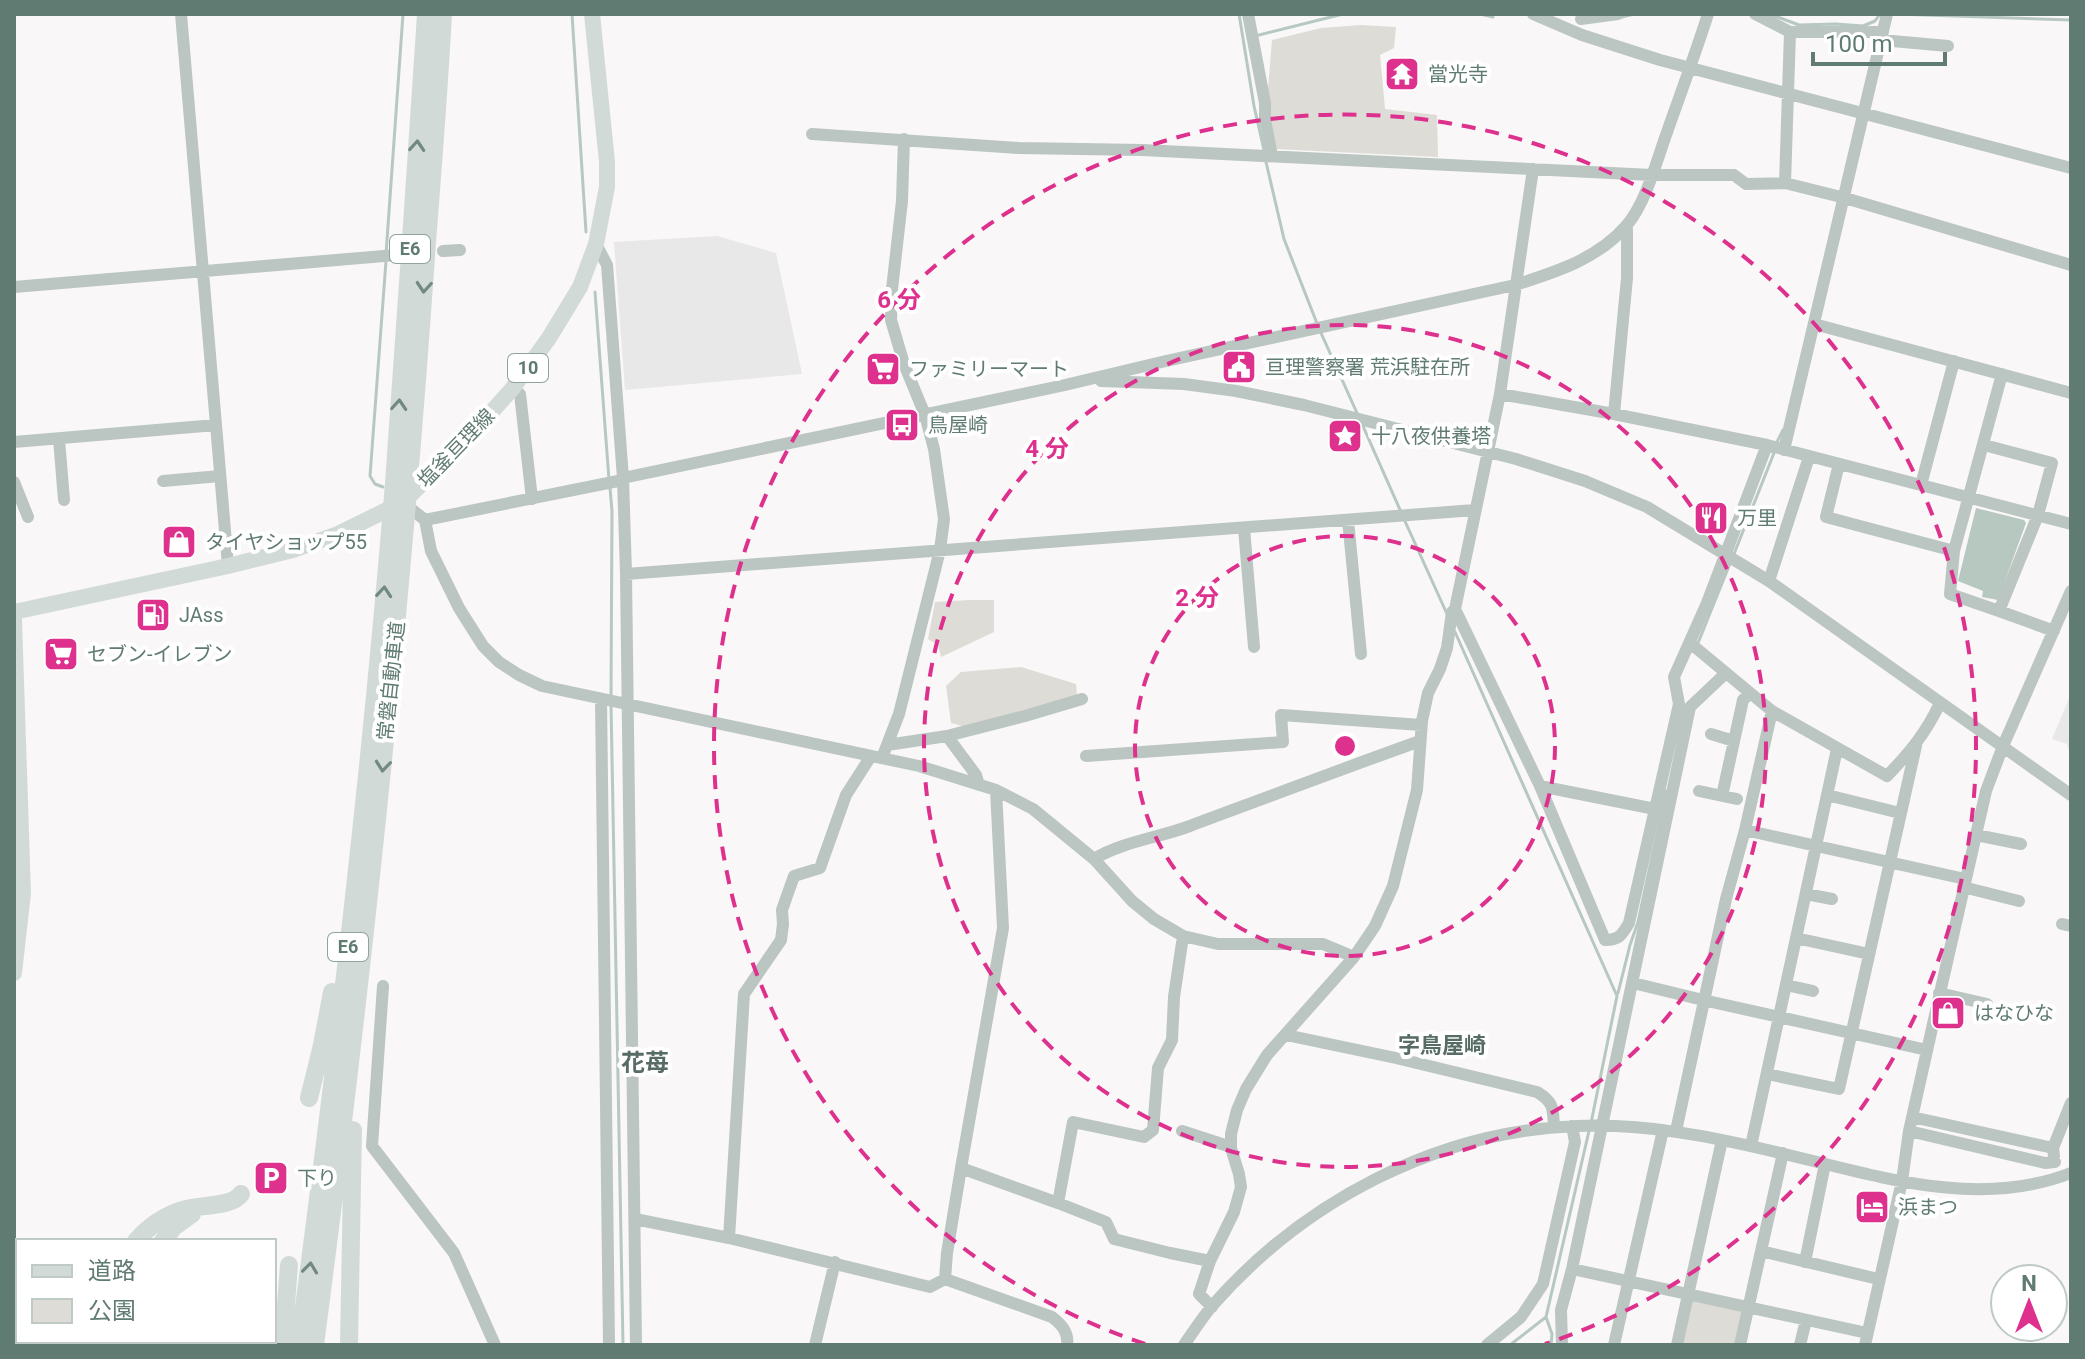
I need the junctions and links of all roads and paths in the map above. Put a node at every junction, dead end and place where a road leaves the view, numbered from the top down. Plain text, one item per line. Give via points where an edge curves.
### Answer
1 (181, 14) edge
2 (426, 14) edge
3 (443, 14) edge
4 (592, 14) edge
5 (1533, 14) edge
6 (1618, 14) edge
7 (1708, 14) edge
8 (1755, 14) edge
9 (1887, 14) edge
10 (1584, 17) edge
11 (1251, 26) edge
12 (1790, 32) junction
13 (1582, 35) junction
14 (1882, 36) junction
15 (1948, 46) dead end
16 (1691, 67) junction
17 (1788, 93) junction
18 (1863, 113) junction
19 (812, 134) dead end
20 (904, 139) junction
21 (1267, 156) junction
22 (2071, 168) edge
23 (1533, 169) junction
24 (1652, 175) junction
25 (1785, 183) junction
26 (1845, 198) junction
27 (1627, 225) junction
28 (596, 244) junction
29 (460, 250) dead end
30 (443, 251) dead end
31 (396, 255) dead end
32 (2071, 265) edge
33 (204, 270) junction
34 (1515, 285) junction
35 (14, 287) edge
36 (1814, 324) junction
37 (1954, 361) junction
38 (2002, 374) junction
39 (1086, 381) junction
40 (512, 389) junction
41 (2071, 393) edge
42 (1500, 394) junction
43 (1614, 414) junction
44 (925, 415) junction
45 (216, 425) junction
46 (59, 439) junction
47 (14, 442) edge
48 (1767, 445) junction
49 (1984, 445) junction
50 (1784, 450) junction
51 (1488, 453) junction
52 (1809, 457) junction
53 (1839, 464) junction
54 (220, 476) junction
55 (621, 480) junction
56 (163, 481) dead end
57 (14, 482) edge
58 (1921, 485) junction
59 (1970, 498) junction
60 (532, 499) junction
61 (64, 500) dead end
62 (403, 502) junction
63 (1475, 510) junction
64 (2038, 515) junction
65 (28, 517) dead end
66 (425, 520) junction
67 (1348, 520) junction
68 (2071, 524) edge
69 (1244, 528) junction
70 (396, 548) junction
71 (940, 550) junction
72 (1954, 551) junction
73 (1731, 557) junction
74 (223, 567) junction
75 (626, 574) junction
76 (1769, 581) junction
77 (2071, 591) edge
78 (1454, 610) junction
79 (1999, 611) junction
80 (14, 612) edge
81 (14, 620) edge
82 (2054, 631) junction
83 (1694, 646) junction
84 (1254, 647) dead end
85 (1361, 654) dead end
86 (1726, 673) junction
87 (1750, 693) junction
88 (601, 699) junction
89 (1082, 699) dead end
90 (1940, 703) junction
91 (626, 704) junction
92 (1772, 711) junction
93 (1421, 725) junction
94 (1711, 734) dead end
95 (947, 736) junction
96 (1420, 741) junction
97 (1734, 741) junction
98 (887, 745) junction
99 (1916, 746) junction
100 (2003, 746) junction
101 (1837, 749) junction
102 (1086, 756) dead end
103 (876, 757) junction
104 (367, 771) junction
105 (17, 775) edge
106 (979, 785) junction
107 (1540, 786) junction
108 (996, 790) junction
109 (1699, 791) dead end
110 (1827, 795) junction
111 (2071, 795) edge
112 (1722, 796) junction
113 (1737, 799) dead end
114 (1655, 809) junction
115 (1900, 813) junction
116 (1745, 830) junction
117 (1976, 835) junction
118 (2021, 844) dead end
119 (1816, 846) junction
120 (1094, 859) junction
121 (1889, 862) junction
122 (1964, 883) junction
123 (1806, 894) junction
124 (1832, 899) dead end
125 (2019, 901) dead end
126 (1183, 936) junction
127 (1796, 938) junction
128 (363, 952) junction
129 (1869, 954) junction
130 (1354, 957) junction
131 (14, 966) edge
132 (1633, 983) junction
133 (1786, 985) junction
134 (383, 986) dead end
135 (1813, 991) dead end
136 (1939, 993) junction
137 (1703, 1000) junction
138 (1987, 1004) dead end
139 (1779, 1017) junction
140 (1852, 1034) junction
141 (1286, 1035) junction
142 (1927, 1050) junction
143 (1767, 1074) junction
144 (309, 1098) dead end
145 (2071, 1103) edge
146 (1912, 1117) junction
147 (1599, 1125) junction
148 (1576, 1126) junction
149 (1554, 1127) junction
150 (1182, 1131) dead end
151 (1669, 1131) junction
152 (1909, 1131) junction
153 (1722, 1140) junction
154 (1751, 1146) junction
155 (1231, 1147) junction
156 (2053, 1148) junction
157 (1783, 1153) junction
158 (2055, 1162) junction
159 (1825, 1164) junction
160 (961, 1168) junction
161 (2067, 1175) edge
162 (1902, 1181) junction
163 (241, 1194) dead end
164 (1058, 1203) junction
165 (238, 1216) dead end
166 (635, 1219) junction
167 (729, 1238) junction
168 (138, 1239) edge
169 (165, 1239) edge
170 (1761, 1251) junction
171 (1210, 1261) junction
172 (835, 1262) junction
173 (1805, 1262) junction
174 (289, 1265) dead end
175 (1572, 1269) junction
176 (945, 1279) junction
177 (1878, 1279) junction
178 (1628, 1281) junction
179 (1688, 1294) junction
180 (1212, 1307) junction
181 (1749, 1308) junction
182 (1806, 1320) junction
183 (1866, 1339) edge
184 (283, 1345) edge
185 (299, 1345) edge
186 (315, 1345) edge
187 (349, 1345) edge
188 (495, 1345) edge
189 (609, 1345) edge
190 (636, 1345) edge
191 (815, 1345) edge
192 (1067, 1345) edge
193 (1184, 1345) edge
194 (1487, 1345) edge
195 (1562, 1345) edge
196 (1614, 1345) edge
197 (1677, 1345) edge
198 (1740, 1345) edge
199 (1800, 1345) edge

1 - 33 street
70 -> 2 highway, 常磐自動車道 / E6 via 394,483
3 -> 70 highway, 常磐自動車道 / E6 via 415,423
4 - 28 main road, 塩釜亘理線 / 10 via 607,162
5 - 13 street
6 - 10 street
7 - 16 street
8 - 12 street
9 - 14 street
10 - 13 street
11 - 21 street
12 - 14 street
12 - 17 street
13 - 16 street
14 - 15 street
14 - 18 street
16 - 17 street
16 - 24 street
17 - 18 street
17 - 25 street
18 - 22 street
18 - 26 street
19 - 20 street
20 - 21 street
20 - 44 street via 891,320
21 - 23 street
23 - 24 street
23 - 34 street
24 - 25 street via 1734,175 1746,184
24 - 27 street
25 - 26 street
26 - 32 street
26 - 36 street
27 - 34 street via 1590,255
27 - 43 street
28 - 40 main road, 塩釜亘理線 / 10 via 571,303
28 - 55 street via 607,265
29 - 30 street
31 - 33 street
33 - 35 street
33 - 45 street
34 - 39 street
34 - 42 street
36 - 37 street
36 - 50 street
37 - 38 street
37 - 58 street
38 - 41 street
38 - 49 street
39 - 44 street
39 - 51 street via 1236,391
40 - 60 street via 520,394
40 - 62 main road, 塩釜亘理線 / 10
42 - 43 street
42 - 51 street
43 - 48 street
44 - 55 street
44 - 71 street via 944,519
45 - 46 street
45 - 54 street
46 - 47 street
46 - 61 street
48 - 50 street
48 - 73 street
49 - 59 street
49 - 64 street via 2052,463
50 - 52 street
51 - 63 street
51 - 73 street via 1585,481 1647,507
52 - 53 street
52 - 76 street
53 - 58 street
53 - 72 street via 1826,517
54 - 56 street
54 - 74 street
55 - 60 street
55 - 75 street
57 - 65 street
58 - 59 street
59 - 64 street
59 - 72 street
60 - 66 street
62 - 66 street
62 - 74 main road, 塩釜亘理線 / 10 via 338,534
63 - 67 street
63 - 78 street
64 - 68 street
64 - 79 street
66 - 88 street via 431,551 483,646 499,662 542,686
67 - 69 street
67 - 85 street
69 - 71 street
69 - 84 street
104 -> 70 highway, 常磐自動車道 / E6
70 -> 128 highway, 常磐自動車道 / E6
71 - 75 street
71 - 98 street
72 - 79 street via 1950,594
73 - 76 street
73 - 83 street via 1707,603
74 - 80 main road, 塩釜亘理線 / 10
75 - 91 street
76 - 90 street
77 - 82 street
78 - 93 street
78 - 107 street
79 - 82 street
81 - 105 main road
82 - 100 street
83 - 86 street
83 - 114 street via 1674,677 1679,704
86 - 87 street
86 - 132 street via 1690,707
87 - 92 street
87 - 97 street via 1743,700
88 - 91 street
88 - 189 street
89 - 95 street
90 - 99 street
90 - 100 street
91 - 103 street
91 - 166 street
92 - 101 street
92 - 116 street
93 - 96 street
93 - 102 street via 1281,715 1283,742
94 - 97 street
95 - 98 street
95 - 106 street
96 - 120 street
96 - 130 street via 1420,776 1393,886
97 - 112 street
98 - 103 street
99 - 101 street via 1887,776
99 - 115 street
100 - 111 street
100 - 117 street
101 - 110 street
103 - 106 street
103 - 167 street via 846,795 820,868 794,876 782,910 781,940 744,994
104 - 144 highway via 331,999
185 -> 104 highway, 常磐自動車道 / E6
105 - 131 main road via 23,893
106 - 108 street
107 - 114 street
107 - 114 street via 1605,940 1621,936 1629,923
108 - 120 street via 1033,809
108 - 160 street via 1003,928
109 - 112 street
110 - 115 street
110 - 119 street
112 - 113 street
115 - 121 street
116 - 119 street
116 - 137 street
117 - 118 street
117 - 122 street
119 - 121 street
119 - 123 street
120 - 126 street via 1132,901
121 - 122 street
121 - 129 street
122 - 125 street
122 - 136 street
123 - 124 street
123 - 127 street
126 - 130 street via 1218,944 1323,944
126 - 164 street via 1172,1040 1158,1068 1153,1130 1144,1137 1073,1122
127 - 129 street
127 - 133 street
128 - 186 highway, 常磐自動車道 / E6
128 - 187 highway
129 - 140 street
130 - 141 street
132 - 137 street
132 - 147 street
133 - 135 street
133 - 139 street
134 - 188 street via 372,1146 454,1253
136 - 138 street
136 - 142 street
137 - 139 street
137 - 151 street
139 - 140 street
139 - 143 street
140 - 142 street
140 - 143 street via 1839,1089
141 - 149 street via 1537,1092 1548,1099
141 - 155 street via 1246,1089 1233,1121
142 - 146 street
143 - 154 street
145 - 156 street
146 - 152 street
146 - 156 street
147 - 148 street
147 - 151 street
147 - 175 street
148 - 149 street
148 - 194 street via 1543,1284 1521,1317
149 - 180 street via 1468,1142 1382,1174 1294,1230
150 - 155 street
151 - 153 street
151 - 178 street
152 - 158 street
152 - 162 street
153 - 154 street
153 - 179 street
154 - 157 street
155 - 171 street via 1241,1187
156 - 158 street
157 - 159 street
157 - 170 street
158 - 161 street
159 - 162 street
159 - 173 street
160 - 164 street
160 - 176 street
161 - 162 street via 1983,1191
162 - 177 street
163 - 168 highway via 231,1202 180,1210
164 - 171 street via 1106,1222 1114,1239
165 - 169 highway via 227,1207 192,1214
166 - 167 street
166 - 190 street
167 - 172 street
170 - 173 street
170 - 181 street
171 - 180 street via 1199,1294
172 - 176 street via 930,1287
172 - 191 street
173 - 177 street
174 - 184 highway
175 - 178 street
175 - 195 street via 1561,1310
176 - 192 street via 1052,1317 1062,1326
177 - 183 street
178 - 179 street
178 - 196 street
179 - 181 street
179 - 197 street
180 - 193 street
181 - 182 street
181 - 198 street
182 - 183 street
182 - 199 street

